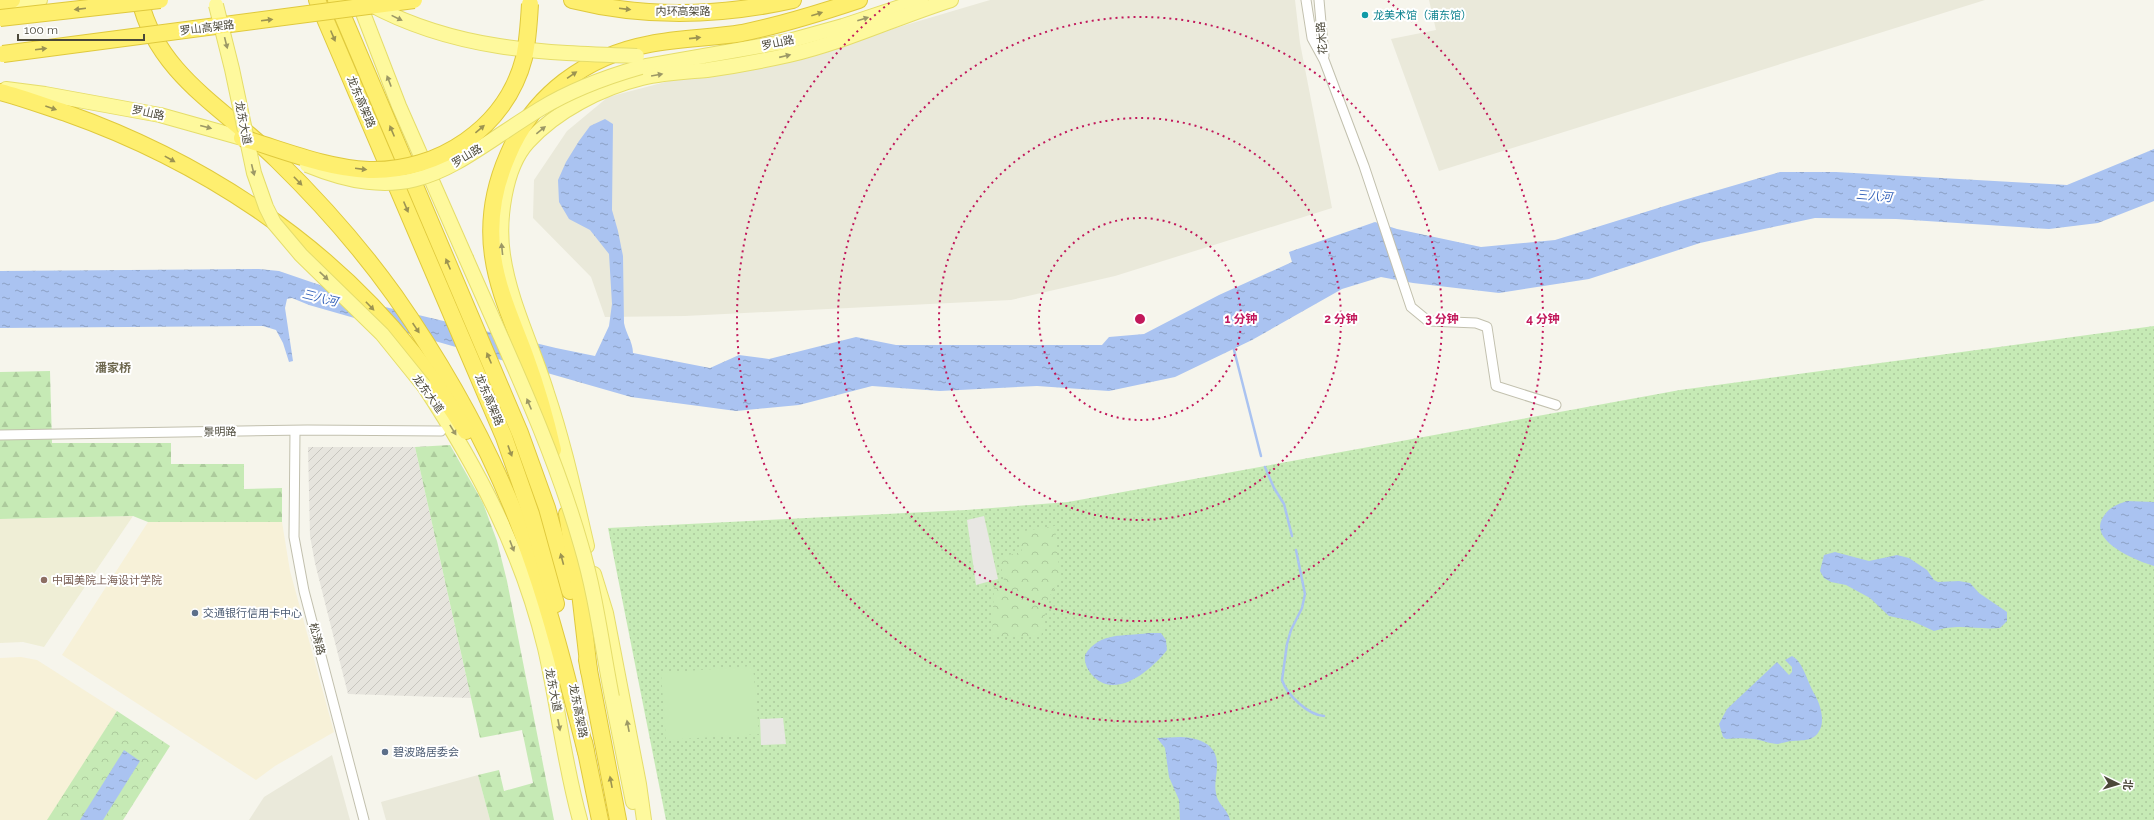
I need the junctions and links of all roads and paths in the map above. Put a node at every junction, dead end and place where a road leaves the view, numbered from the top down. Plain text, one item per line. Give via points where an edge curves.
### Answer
1 (12, 0) edge
2 (40, 0) edge
3 (140, 0) edge
4 (152, 0) edge
5 (160, 0) edge
6 (317, 0) edge
7 (336, 0) edge
8 (358, 0) edge
9 (362, 0) edge
10 (414, 0) edge
11 (572, 0) edge
12 (793, 0) edge
13 (858, 0) edge
14 (921, 0) edge
15 (951, 0) edge
16 (1306, 0) edge
17 (1319, 0) edge
18 (530, 2) edge
19 (0, 3) edge
20 (215, 3) edge
21 (0, 18) edge
22 (733, 51) junction
23 (1, 54) edge
24 (1324, 60) junction
25 (0, 89) edge
26 (0, 92) edge
27 (229, 116) junction
28 (242, 138) junction
29 (505, 285) junction
30 (436, 383) junction
31 (1556, 405) dead end
32 (295, 431) junction
33 (440, 431) dead end
34 (0, 435) edge
35 (589, 671) junction
36 (586, 752) junction
37 (364, 820) edge
38 (580, 820) edge
39 (600, 820) edge
40 (618, 820) edge
41 (636, 820) edge
42 (644, 820) edge

1 - 19 highway
2 - 19 main road
3 - 27 highway via 156,42 169,62 185,80
4 - 27 highway via 158,24 178,60
5 -> 21 highway, bridge
6 -> 36 highway, 龙东高架路 via 484,389 519,477 555,597
35 -> 7 highway, 龙东高架路 via 547,508 504,393
41 -> 8 main road, bridge via 590,577 573,518 537,423 399,106
9 -> 22 main road, bridge via 424,30 451,38 506,47 637,56
23 -> 10 highway, 罗山高架路, bridge
11 -> 12 highway, 内环高架路 via 626,9 674,12 726,11
29 -> 13 highway via 493,256 491,236 497,184 518,133 545,98 558,86 585,67 617,52 651,44 739,33 785,24
22 -> 14 main road, 罗山路 via 813,35
29 -> 15 main road via 501,235 504,198 510,177 527,142 558,117 599,93 633,81 658,75 749,64 791,54 853,36
16 - 24 street, 花木路 via 1312,38
17 - 24 street, 花木路
28 -> 18 highway, bridge via 316,161 362,169 394,169 433,160 469,139 486,125 500,108 514,85 524,59 529,33
20 -> 30 main road, 龙东大道, bridge via 258,189 274,223 301,255
22 - 28 main road, 罗山路, bridge via 641,67 600,79 541,108 454,165 429,176 406,182 389,184 351,180
24 - 31 street via 1380,211 1411,307 1428,320 1476,323 1487,327 1496,386
25 -> 28 main road, 罗山路 via 45,94 160,115
26 -> 30 highway via 87,121 150,147 258,210 322,260 387,322
27 -> 30 highway via 321,205 384,281
29 - 35 highway via 542,409 569,527
42 -> 29 main road via 606,613 549,397
30 - 36 highway via 510,503 546,604
30 -> 38 main road, 龙东大道 via 453,429 479,475 521,570 545,649
32 - 33 street, 景明路
32 - 34 street, 景明路
32 - 37 street, 松涛路 via 296,553
40 -> 35 highway, 龙东高架路
36 - 39 highway, 龙东高架路

